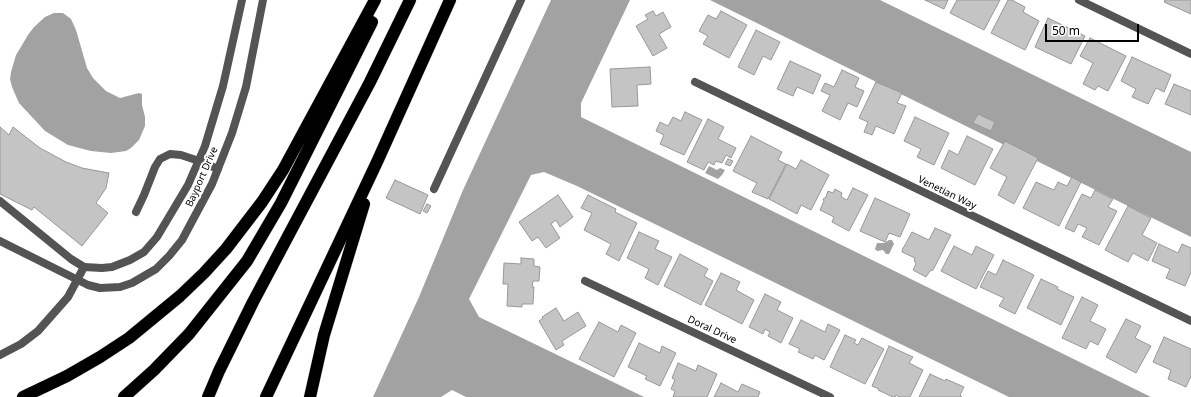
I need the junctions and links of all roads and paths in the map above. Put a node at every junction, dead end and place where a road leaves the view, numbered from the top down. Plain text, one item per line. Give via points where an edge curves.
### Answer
1 (242, 0) edge
2 (263, 0) edge
3 (375, 0) edge
4 (383, 0) edge
5 (410, 0) edge
6 (450, 0) edge
7 (521, 0) edge
8 (1079, 0) edge
9 (1191, 54) edge
10 (695, 82) dead end
11 (199, 161) junction
12 (377, 162) junction
13 (218, 169) junction
14 (434, 189) dead end
15 (0, 201) edge
16 (136, 212) dead end
17 (0, 241) edge
18 (84, 267) junction
19 (78, 280) junction
20 (585, 281) dead end
21 (1191, 321) edge
22 (0, 355) edge
23 (23, 397) edge
24 (124, 397) edge
25 (208, 397) edge
26 (266, 397) edge
27 (310, 397) edge
28 (830, 397) edge

1 - 11 street, Bayport Drive via 223,86 210,134
2 - 13 street, Bayport Drive via 246,87
3 - 23 highway via 283,170 262,202 204,274 129,338 67,376
4 - 24 highway via 281,203 247,261 189,334
5 - 25 highway via 367,89 218,371
6 - 12 highway
7 - 14 street
8 - 9 street
10 - 21 street, Venetian Way
11 - 13 street
11 - 16 street via 170,154 160,159
11 - 18 street, Bayport Drive via 167,222 144,252 112,267
12 - 26 highway
12 - 27 highway via 324,335
13 - 19 street, Bayport Drive via 182,240 156,269 120,287 93,287
15 - 18 street
17 - 19 street, Bayport Drive
18 - 19 street
19 - 22 street via 68,297 38,331
20 - 28 street, Doral Drive

